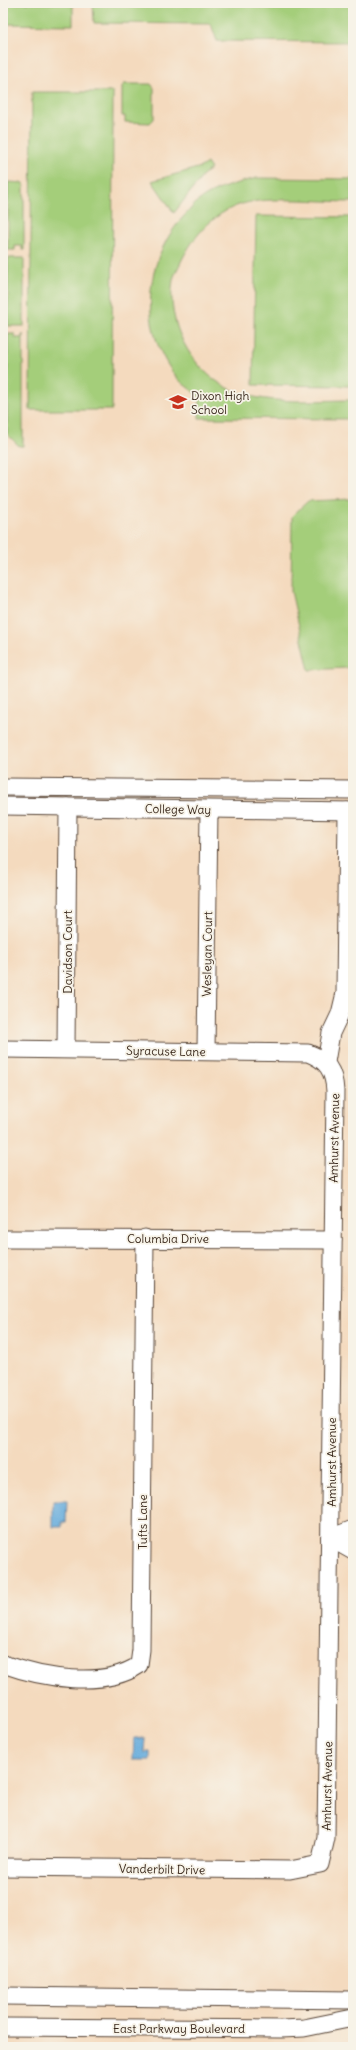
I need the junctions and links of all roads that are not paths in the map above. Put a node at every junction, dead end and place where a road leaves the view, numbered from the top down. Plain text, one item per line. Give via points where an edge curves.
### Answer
1 (3, 787) edge
2 (353, 790) edge
3 (3, 806) edge
4 (68, 807) junction
5 (209, 810) junction
6 (350, 811) edge
7 (3, 1049) edge
8 (66, 1050) junction
9 (206, 1051) junction
10 (326, 1062) junction
11 (144, 1238) junction
12 (3, 1239) edge
13 (333, 1240) junction
14 (353, 1529) edge
15 (330, 1538) junction
16 (353, 1551) edge
17 (3, 1664) edge
18 (320, 1864) joint
19 (3, 1867) edge
20 (3, 1996) edge
21 (353, 2000) edge
22 (353, 2018) edge
23 (3, 2027) edge

1 - 2 street, College Way
3 - 4 street, College Way
4 - 5 street, College Way
4 - 8 street, Davidson Court
5 - 6 street, College Way
5 - 9 street, Wesleyan Court
6 - 10 street via 345,993 340,1014 331,1033
7 - 8 street, Syracuse Lane
8 - 9 street, Syracuse Lane
9 - 10 street, Syracuse Lane via 308,1052
10 - 13 street, Amhurst Avenue via 332,1072 335,1091
11 - 12 street, Columbia Drive
11 - 13 street, Columbia Drive
11 - 17 street, Tufts Lane via 139,1665 127,1673 84,1680 41,1675
13 - 15 street, Amhurst Avenue
14 - 15 street
15 - 16 street
15 - 18 street, Amhurst Avenue via 326,1838
18 - 19 street, Vanderbilt Drive via 290,1870
20 - 21 street
22 - 23 street, East Parkway Boulevard via 304,2028 281,2029

